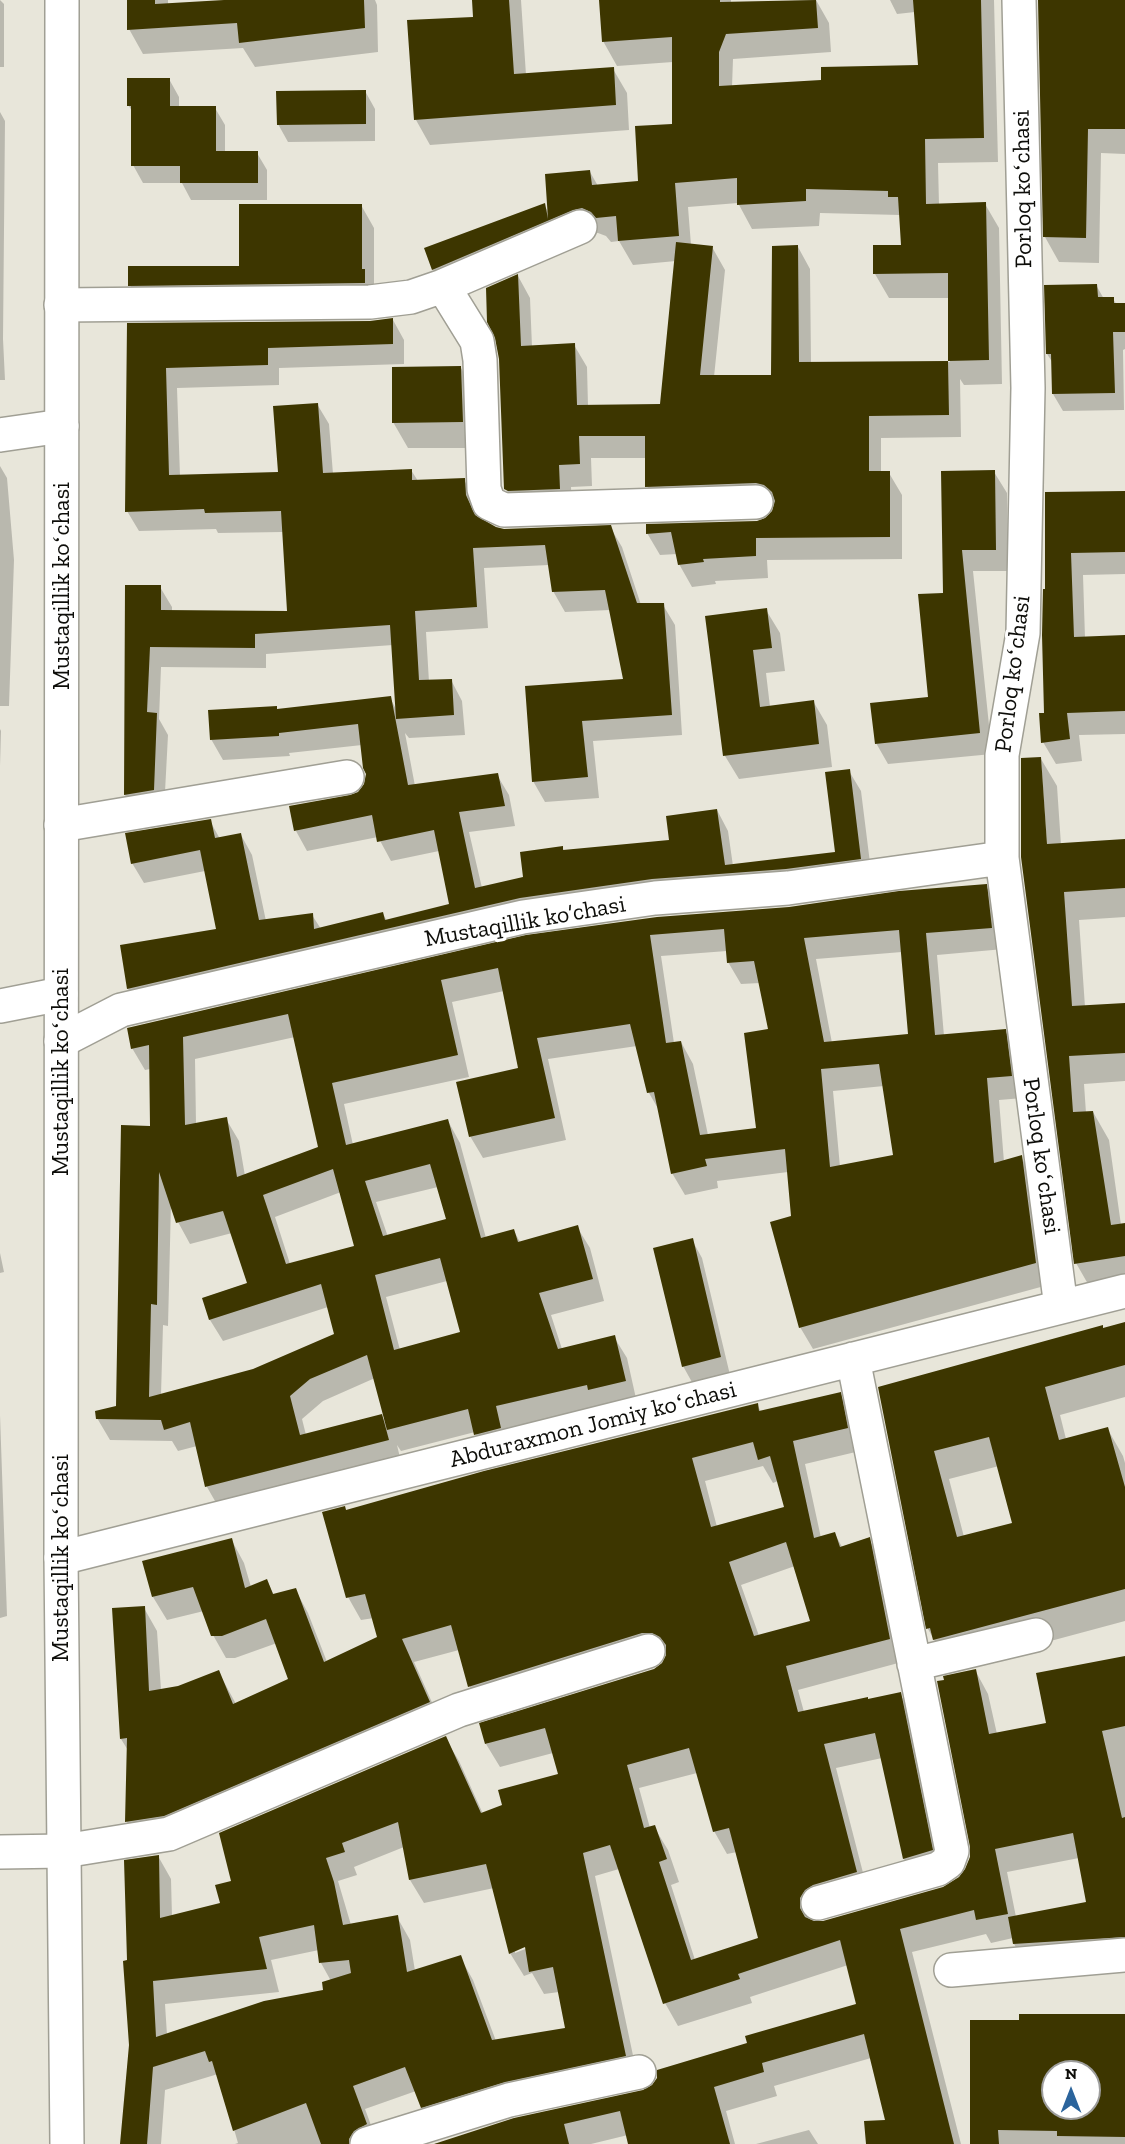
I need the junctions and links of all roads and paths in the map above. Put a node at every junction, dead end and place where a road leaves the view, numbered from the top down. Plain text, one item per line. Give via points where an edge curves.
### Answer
1 (62, 0) edge
2 (1019, 0) edge
3 (580, 227) dead end
4 (443, 286) junction
5 (61, 304) junction
6 (62, 426) junction
7 (0, 435) edge
8 (756, 502) dead end
9 (347, 777) dead end
10 (61, 825) junction
11 (1002, 858) junction
12 (61, 994) junction
13 (0, 1006) edge
14 (61, 1041) junction
15 (1125, 1291) edge
16 (1061, 1307) junction
17 (853, 1359) junction
18 (61, 1558) junction
19 (1035, 1635) dead end
20 (648, 1651) dead end
21 (915, 1664) junction
22 (64, 1851) junction
23 (0, 1852) edge
24 (818, 1903) dead end
25 (1125, 1955) edge
26 (951, 1971) dead end
27 (639, 2072) dead end
28 (67, 2144) edge
29 (367, 2144) edge

1 - 5 street, Mustaqillik koʻchasi
2 - 11 street, Porloq koʻchasi via 1028,411 1023,633 1002,755
3 - 4 street
4 - 5 street via 411,297 370,302
4 - 8 street via 477,341 484,489 489,503 504,510
5 - 6 street, Mustaqillik koʻchasi
6 - 7 street
6 - 10 street, Mustaqillik koʻchasi
9 - 10 street
10 - 12 street, Mustaqillik koʻchasi
11 - 14 street, Mustaqillik ko‘chasi via 788,888 655,898 523,917 122,1010
11 - 16 street, Porloq koʻchasi
12 - 13 street
12 - 14 street, Mustaqillik koʻchasi
14 - 18 street, Mustaqillik koʻchasi
15 - 16 street, Abduraxmon Jomiy koʻchasi
16 - 17 street, Abduraxmon Jomiy koʻchasi
17 - 18 street, Abduraxmon Jomiy koʻchasi
17 - 21 street
18 - 22 street, Mustaqillik koʻchasi
19 - 21 street
20 - 22 street via 459,1710 169,1834
21 - 24 street via 952,1851 948,1862 938,1869
22 - 23 street
22 - 28 street, Mustaqillik koʻchasi
25 - 26 street
27 - 29 street via 509,2100

